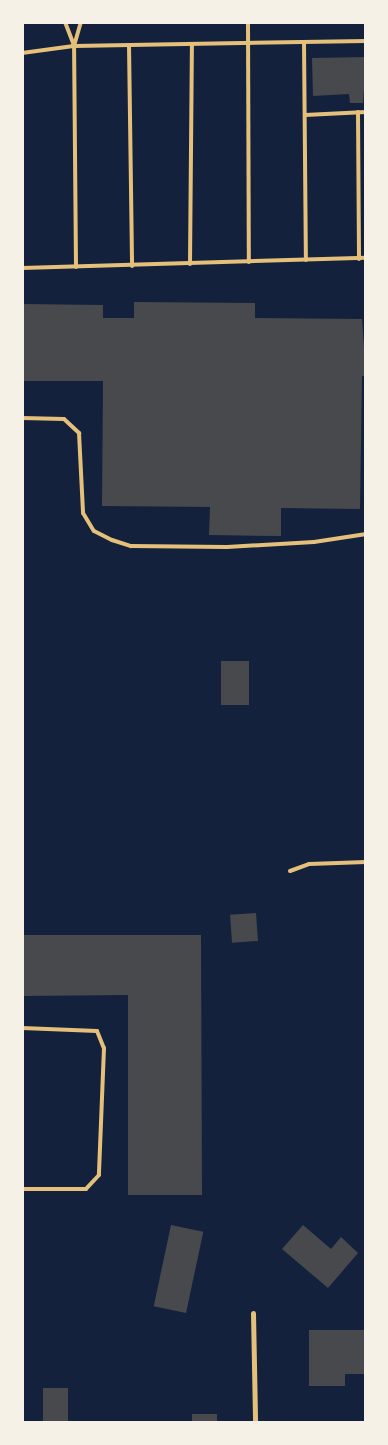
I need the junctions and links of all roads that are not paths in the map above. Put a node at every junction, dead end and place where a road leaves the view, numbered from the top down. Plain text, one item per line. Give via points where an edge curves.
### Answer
1 (65, 22) edge
2 (81, 22) edge
3 (248, 22) edge
4 (366, 41) edge
5 (304, 42) junction
6 (248, 43) junction
7 (192, 44) junction
8 (130, 45) junction
9 (74, 46) junction
10 (22, 53) edge
11 (358, 112) junction
12 (366, 112) edge
13 (305, 116) junction
14 (366, 258) edge
15 (359, 259) junction
16 (306, 260) junction
17 (249, 262) junction
18 (190, 264) junction
19 (132, 266) junction
20 (76, 267) junction
21 (22, 268) edge
22 (22, 418) edge
23 (22, 500) edge
24 (22, 509) edge
25 (366, 534) edge
26 (366, 862) edge
27 (290, 871) dead end
28 (22, 1028) edge
29 (22, 1189) edge
30 (253, 1314) dead end
31 (255, 1422) edge

1 - 9 lane
2 - 9 lane
3 - 6 lane
4 - 5 lane
5 - 6 lane
5 - 13 lane
6 - 7 lane
6 - 17 lane
7 - 8 lane
7 - 18 lane
8 - 9 lane
8 - 19 lane
9 - 10 lane
9 - 20 lane
11 - 12 lane
11 - 13 lane
11 - 15 lane
13 - 16 lane
14 - 15 lane
15 - 16 lane
16 - 17 lane
17 - 18 lane
18 - 19 lane
19 - 20 lane
20 - 21 lane
22 - 25 lane via 64,419 79,433 83,513 94,531 112,540 131,546 228,547 314,542
23 - 24 lane
26 - 27 lane via 309,864
28 - 29 lane via 97,1031 104,1048 99,1175 86,1189
30 - 31 street

